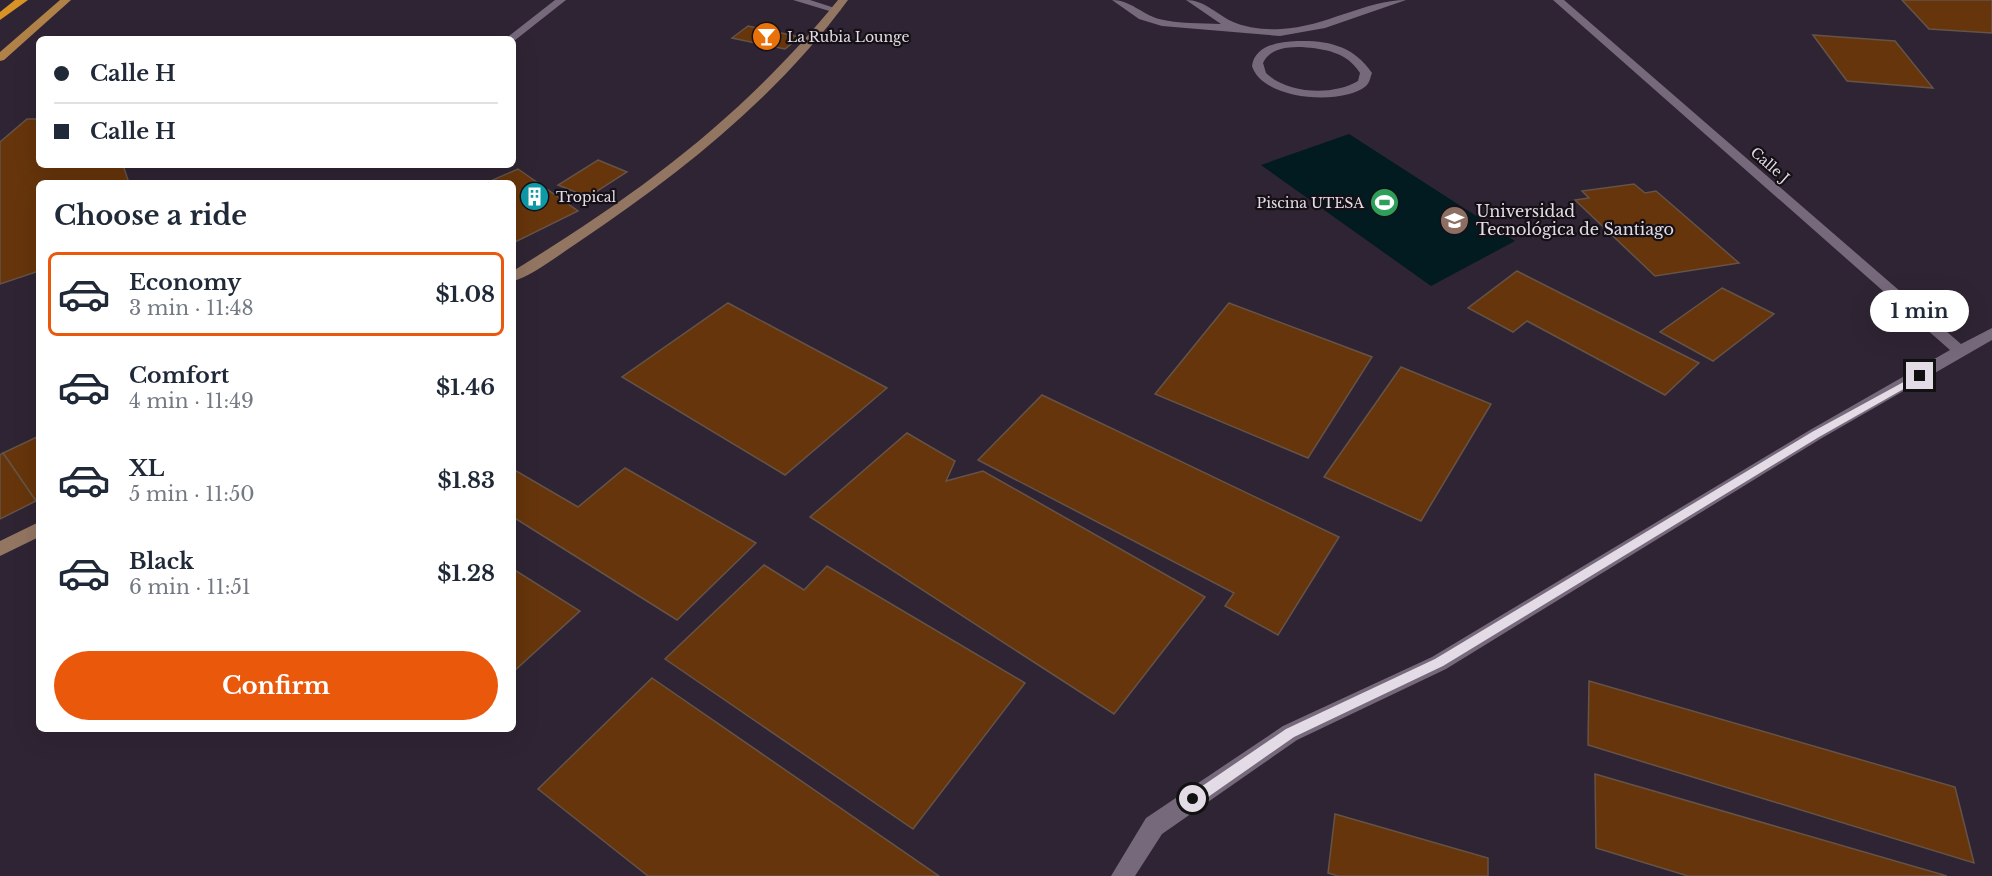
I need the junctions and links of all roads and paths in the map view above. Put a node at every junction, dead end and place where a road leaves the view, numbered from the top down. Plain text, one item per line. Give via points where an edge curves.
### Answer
1 (22, 0) edge
2 (66, 0) edge
3 (561, 0) edge
4 (798, 0) edge
5 (1117, 0) edge
6 (1191, 0) edge
7 (1401, 0) edge
8 (1558, 0) edge
9 (839, 5) edge
10 (0, 17) edge
11 (1237, 28) junction
12 (1289, 32) junction
13 (514, 36) edge
14 (1296, 44) junction
15 (0, 58) edge
16 (516, 275) edge
17 (1992, 333) edge
18 (1961, 352) junction
19 (36, 531) edge
20 (0, 549) edge
21 (1122, 876) edge

1 - 10 highway
2 - 15 main road
3 - 13 street
4 - 9 street
5 - 11 street via 1143,17 1162,23
6 - 11 street
7 - 12 street
8 - 18 street, Calle J
9 - 16 main road via 734,120 581,236
11 - 12 street
12 - 14 street
14 - 14 street via 1264,52 1257,65 1260,73 1292,91 1324,95 1352,90 1365,77 1360,63 1342,51
17 - 18 street
18 - 21 street via 1816,434 1439,663 1290,733 1155,826
19 - 20 main road

